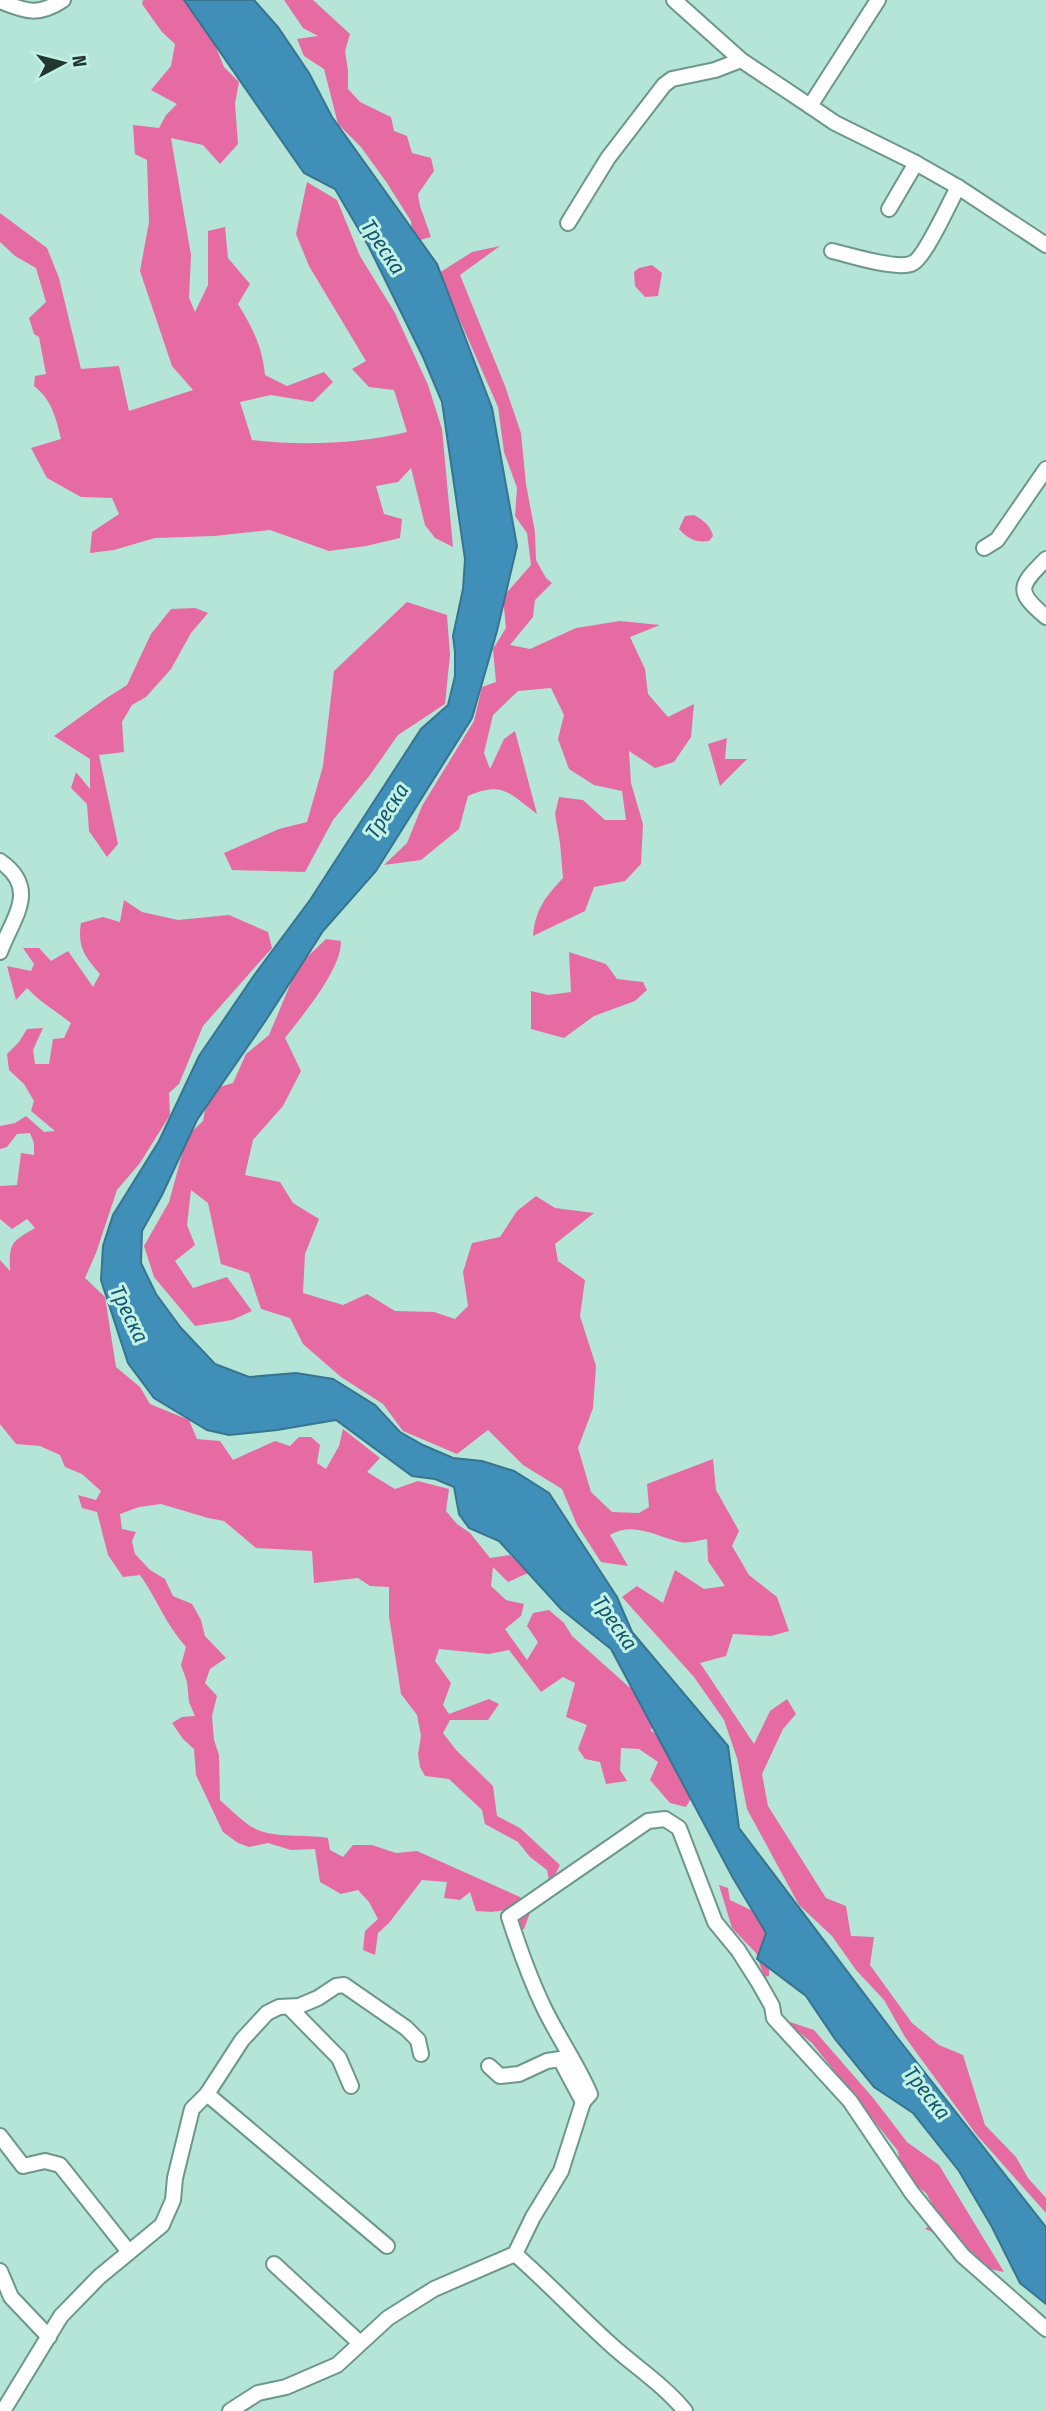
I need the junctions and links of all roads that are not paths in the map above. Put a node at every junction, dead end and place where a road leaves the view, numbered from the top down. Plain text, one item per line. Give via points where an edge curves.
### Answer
1 (63, 0) edge
2 (674, 0) edge
3 (878, 0) edge
4 (0, 1) edge
5 (741, 60) junction
6 (810, 106) junction
7 (916, 163) junction
8 (958, 187) junction
9 (889, 209) dead end
10 (568, 223) dead end
11 (1046, 245) edge
12 (832, 251) dead end
13 (1046, 469) edge
14 (984, 548) dead end
15 (1046, 559) edge
16 (1046, 617) edge
17 (0, 861) edge
18 (0, 952) edge
19 (289, 2007) junction
20 (421, 2054) dead end
21 (489, 2066) dead end
22 (351, 2087) dead end
23 (206, 2094) junction
24 (583, 2102) junction
25 (0, 2136) edge
26 (387, 2246) dead end
27 (129, 2252) junction
28 (515, 2254) junction
29 (274, 2264) dead end
30 (0, 2272) edge
31 (1046, 2329) edge
32 (49, 2337) junction
33 (360, 2343) junction
34 (3, 2411) edge
35 (230, 2411) edge
36 (685, 2411) edge

1 - 4 street via 44,11 22,10
2 - 5 street
3 - 6 street
5 - 6 street
5 - 10 street via 682,75 664,85 608,158
6 - 7 street
7 - 8 street
7 - 9 street
8 - 11 street
8 - 12 street via 922,255 912,264
13 - 14 street via 997,540
15 - 16 street via 1025,582 1024,590 1030,603
17 - 18 street via 22,884 23,897
19 - 20 street via 344,1985 406,2028 418,2040
19 - 22 street via 339,2058
19 - 23 street via 267,2013 242,2040
21 - 24 street via 500,2076 560,2059
23 - 26 street
23 - 27 street via 192,2109 173,2200 162,2225
24 - 28 street via 561,2171
24 - 31 street via 590,2094 544,2008 509,1917 648,1821 665,1819 679,1828 715,1922 759,1983 774,2018 850,2101 912,2193 963,2256
25 - 27 street via 23,2166 45,2161 60,2165
27 - 32 street via 61,2316
28 - 33 street via 434,2290 388,2318
28 - 36 street
29 - 33 street
30 - 32 street via 11,2297
32 - 34 street
33 - 35 street via 337,2365 286,2387 258,2393

